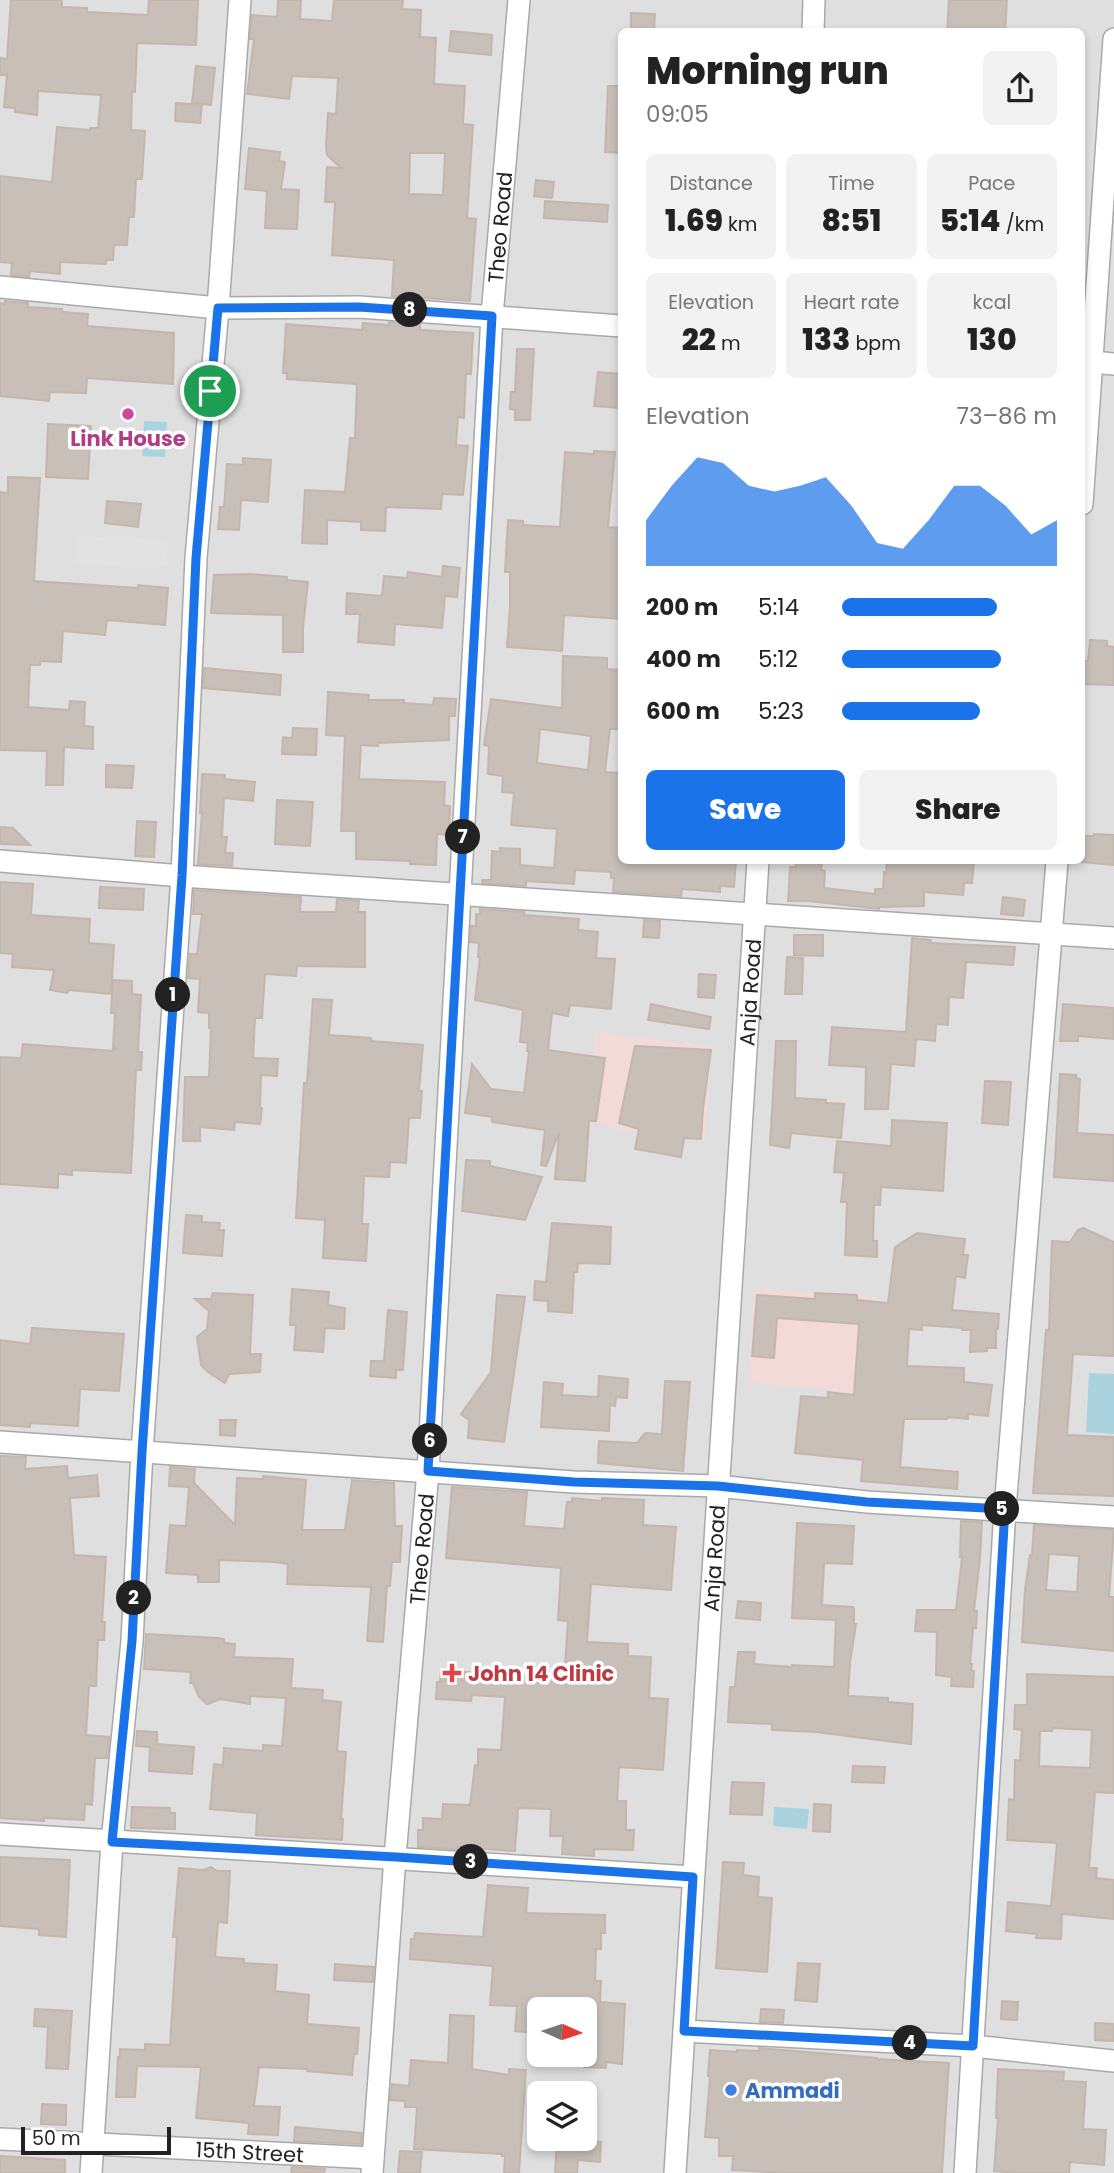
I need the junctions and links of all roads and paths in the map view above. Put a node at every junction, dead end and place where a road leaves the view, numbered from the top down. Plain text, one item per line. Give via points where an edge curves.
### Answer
1 (240, 0) edge
2 (519, 0) edge
3 (814, 0) edge
4 (813, 28) edge
5 (1114, 39) edge
6 (0, 287) edge
7 (218, 308) junction
8 (492, 316) junction
9 (618, 326) edge
10 (1086, 362) edge
11 (1114, 363) edge
12 (1085, 398) edge
13 (0, 861) edge
14 (758, 864) edge
15 (1056, 864) edge
16 (182, 876) junction
17 (460, 893) junction
18 (754, 913) junction
19 (1051, 934) junction
20 (1114, 938) edge
21 (0, 1442) edge
22 (142, 1452) junction
23 (428, 1471) junction
24 (718, 1486) junction
25 (1005, 1509) junction
26 (1114, 1517) edge
27 (0, 1834) edge
28 (112, 1842) junction
29 (396, 1857) junction
30 (693, 1877) junction
31 (684, 2031) junction
32 (973, 2046) junction
33 (1114, 2061) edge
34 (0, 2138) edge
35 (93, 2144) junction
36 (373, 2165) edge
37 (90, 2173) edge
38 (675, 2173) edge
39 (965, 2173) edge

1 - 7 street
2 - 8 street, Theo Road
3 - 4 street
5 - 10 street
6 - 7 street
7 - 8 street via 359,307
7 - 16 street via 196,558
8 - 9 street
8 - 17 street, Theo Road
10 - 11 street
10 - 12 street
13 - 16 street
14 - 18 street, Anja Road
15 - 19 street
16 - 17 street
16 - 22 street
17 - 18 street
17 - 23 street, Theo Road
18 - 19 street
18 - 24 street, Anja Road
19 - 20 street
19 - 25 street
21 - 22 street
22 - 23 street
22 - 28 street via 132,1641
23 - 24 street
23 - 29 street, Theo Road
24 - 25 street via 867,1502
24 - 30 street, Anja Road
25 - 26 street
25 - 32 street
27 - 28 street
28 - 29 street
28 - 35 street
29 - 30 street
29 - 36 street, Theo Road
30 - 31 street, Anja Road
31 - 32 street
31 - 38 street, Anja Road
32 - 33 street
32 - 39 street
34 - 35 street, 15th Street
35 - 36 street, 15th Street
35 - 37 street

